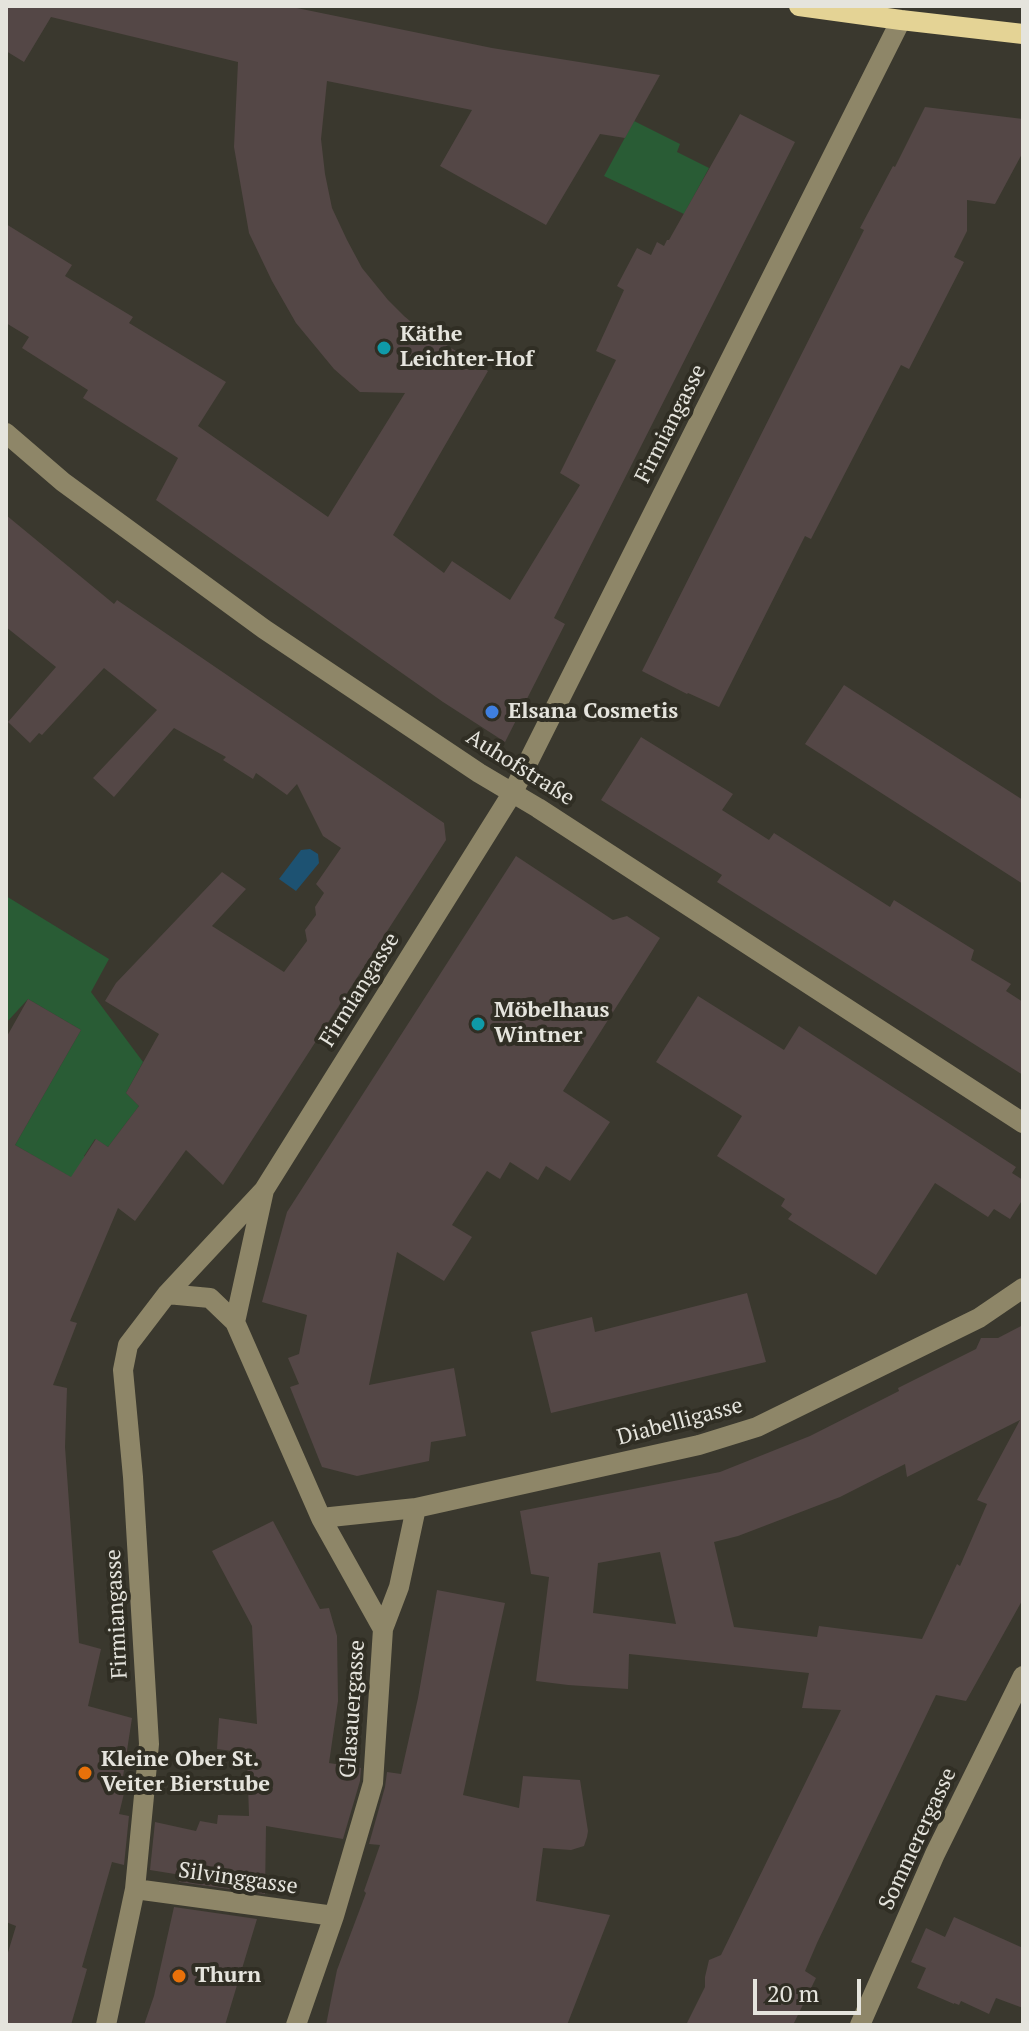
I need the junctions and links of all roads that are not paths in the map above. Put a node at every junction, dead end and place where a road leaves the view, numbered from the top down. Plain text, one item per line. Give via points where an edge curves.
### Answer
1 (799, 6) edge
2 (901, 20) junction
3 (1023, 34) edge
4 (6, 433) edge
5 (513, 792) junction
6 (1023, 1123) edge
7 (264, 1190) junction
8 (1023, 1288) edge
9 (167, 1294) junction
10 (235, 1322) junction
11 (416, 1508) junction
12 (321, 1518) junction
13 (383, 1629) junction
14 (1023, 1676) edge
15 (135, 1889) junction
16 (334, 1916) junction
17 (106, 2025) edge
18 (296, 2025) edge
19 (860, 2025) edge

1 - 2 main road
2 - 3 main road
2 - 5 street, Firmiangasse
4 - 5 street, Auhofstraße via 63,482 264,629
5 - 6 street, Auhofstraße
5 - 7 street, Firmiangasse
7 - 9 street, Firmiangasse
7 - 10 street
8 - 11 street, Diabelligasse via 979,1318 757,1427 699,1445
9 - 10 street, Glasauergasse via 210,1298
9 - 15 street, Firmiangasse via 128,1345 123,1370 149,1744
10 - 12 street, Glasauergasse
11 - 12 street, Diabelligasse
11 - 13 street via 399,1587
12 - 13 street, Glasauergasse
13 - 16 street, Glasauergasse via 373,1783
14 - 19 street, Sommerergasse via 935,1854
15 - 16 street, Silvinggasse
15 - 17 street, Firmiangasse
16 - 18 street, Glasauergasse

